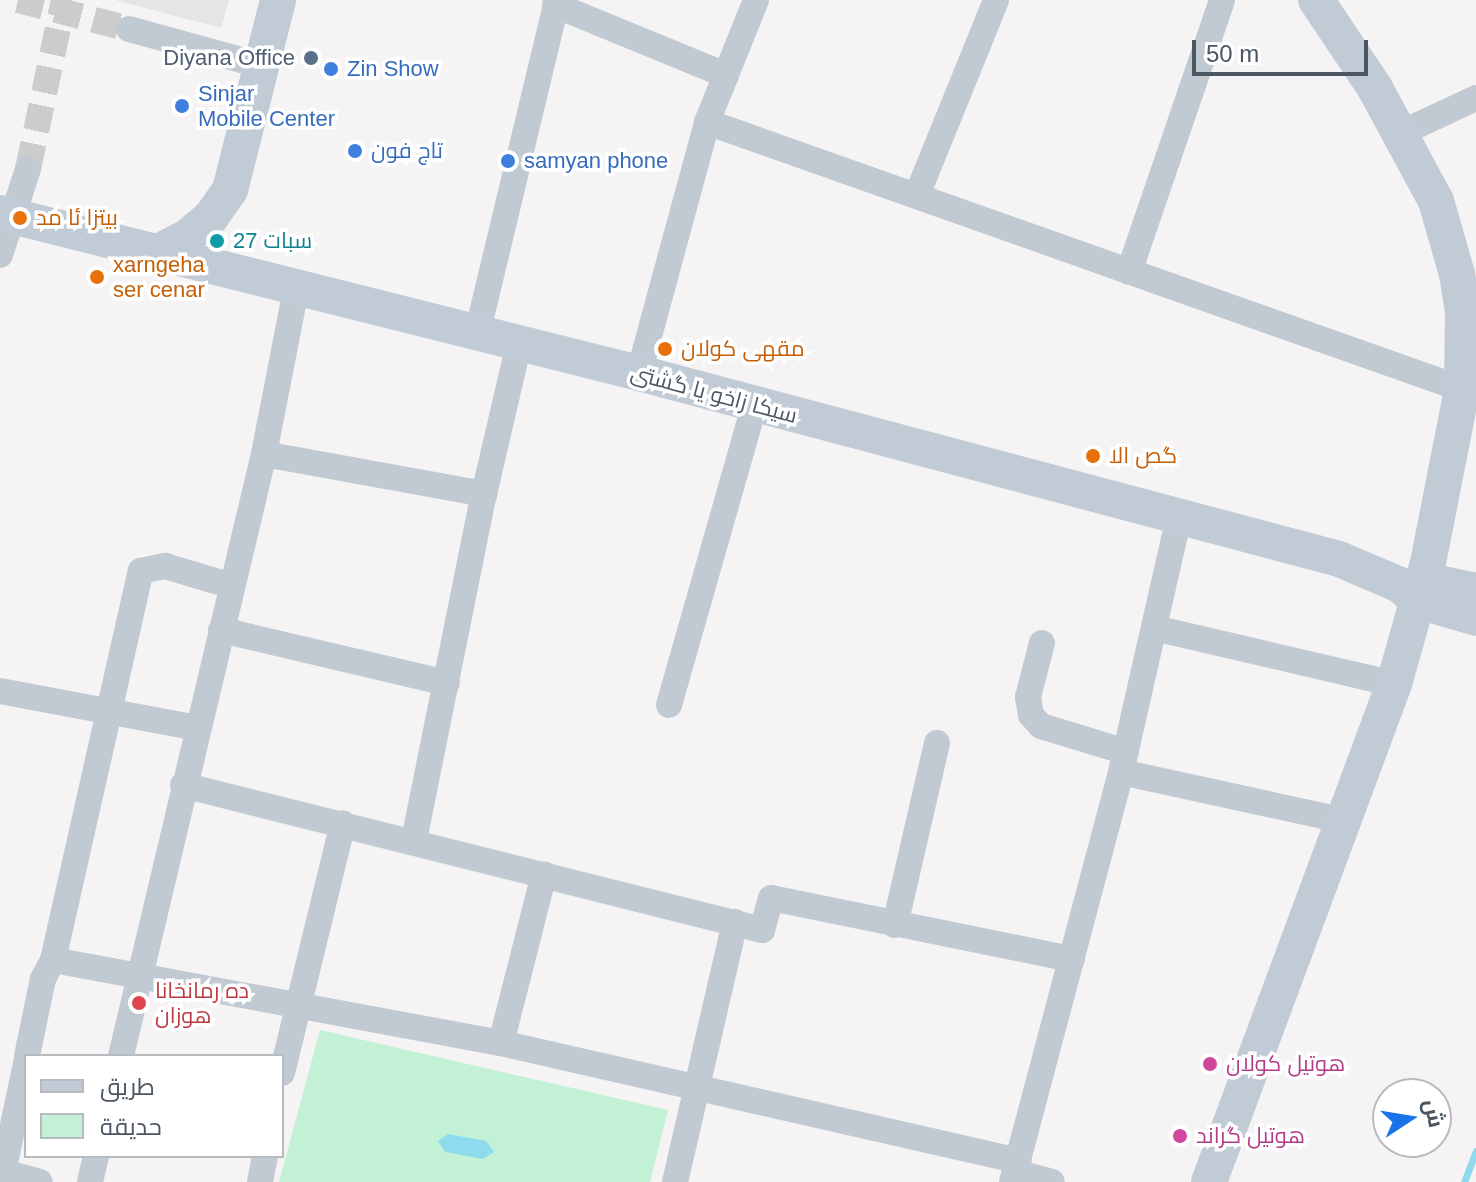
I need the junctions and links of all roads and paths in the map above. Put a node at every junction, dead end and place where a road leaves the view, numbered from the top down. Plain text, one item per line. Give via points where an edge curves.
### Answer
1 (278, 0) edge
2 (756, 0) edge
3 (996, 0) edge
4 (1222, 0) edge
5 (1316, 0) edge
6 (556, 2) edge
7 (129, 29) tunnel mouth
8 (260, 65) junction
9 (726, 75) junction
10 (1476, 98) edge
11 (707, 122) junction
12 (1401, 133) junction
13 (28, 169) tunnel mouth
14 (917, 195) junction
15 (5, 214) edge
16 (156, 253) junction
17 (0, 255) edge
18 (1129, 272) junction
19 (296, 290) junction
20 (477, 334) junction
21 (519, 343) junction
22 (639, 373) junction
23 (1462, 389) junction
24 (754, 406) junction
25 (264, 454) junction
26 (484, 494) junction
27 (1179, 517) junction
28 (232, 586) junction
29 (1421, 591) junction
30 (1476, 591) edge
31 (1476, 618) edge
32 (1154, 628) junction
33 (221, 630) junction
34 (1042, 643) dead end
35 (447, 683) junction
36 (1394, 684) junction
37 (0, 691) edge
38 (669, 705) dead end
39 (109, 712) junction
40 (198, 728) junction
41 (937, 743) dead end
42 (1124, 762) junction
43 (183, 785) junction
44 (1342, 820) junction
45 (343, 823) junction
46 (414, 840) junction
47 (544, 874) junction
48 (735, 922) junction
49 (895, 925) junction
50 (1072, 959) junction
51 (53, 960) junction
52 (142, 973) junction
53 (296, 1003) junction
54 (501, 1043) junction
55 (27, 1054) edge
56 (122, 1054) edge
57 (284, 1063) edge
58 (24, 1072) edge
59 (697, 1086) junction
60 (96, 1158) edge
61 (265, 1158) edge
62 (1015, 1172) edge
63 (1, 1175) edge
64 (40, 1182) edge
65 (90, 1182) edge
66 (260, 1182) edge
67 (675, 1182) edge
68 (1052, 1182) edge
69 (1209, 1182) edge

1 - 8 main road
2 - 9 street
3 - 14 street
4 - 18 street
5 - 12 main road
6 - 9 street
6 - 20 street
7 - 8 street
8 - 16 main road via 230,190 211,217
9 - 11 street
10 - 12 street
11 - 14 street
11 - 22 street
12 - 23 main road via 1436,201 1457,274 1463,312
13 - 15 street
14 - 18 street
15 - 16 main road, سیکا زاخو یا گشتى
15 - 17 street
16 - 19 main road, سیکا زاخو یا گشتى
18 - 23 street
19 - 20 main road, سیکا زاخو یا گشتى
19 - 25 street
20 - 21 main road, سیکا زاخو یا گشتى
21 - 22 main road, سیکا زاخو یا گشتى
21 - 26 street
22 - 24 main road, سیکا زاخو یا گشتى
23 - 29 main road
24 - 27 main road, سیکا زاخو یا گشتى
24 - 38 street
25 - 26 street
25 - 28 street
26 - 35 street
27 - 29 main road, سیکا زاخو یا گشتى via 1339,559
27 - 32 street
28 - 33 street
28 - 39 street via 165,566 141,571
29 - 30 main road, سیکا زاخو یا گشتى
29 - 31 main road
29 - 36 main road
32 - 36 street
32 - 42 street
33 - 35 street
33 - 40 street
34 - 42 street via 1028,697 1031,715 1041,726
35 - 46 street
36 - 44 main road
37 - 39 street
39 - 40 street
39 - 51 street
40 - 43 street
41 - 49 street
42 - 44 street
42 - 50 street
43 - 45 street
43 - 52 street
44 - 69 main road
45 - 46 street
45 - 53 street
46 - 47 street
47 - 48 street
47 - 54 street
48 - 49 street via 762,930 771,898
48 - 59 street
49 - 50 street
50 - 62 street
51 - 52 street
51 - 55 street via 43,979
52 - 53 street
52 - 56 street
53 - 54 street
53 - 57 street
54 - 59 street
58 - 63 street
59 - 62 street
59 - 67 street
60 - 65 street
61 - 66 street
62 - 68 street
63 - 64 street

